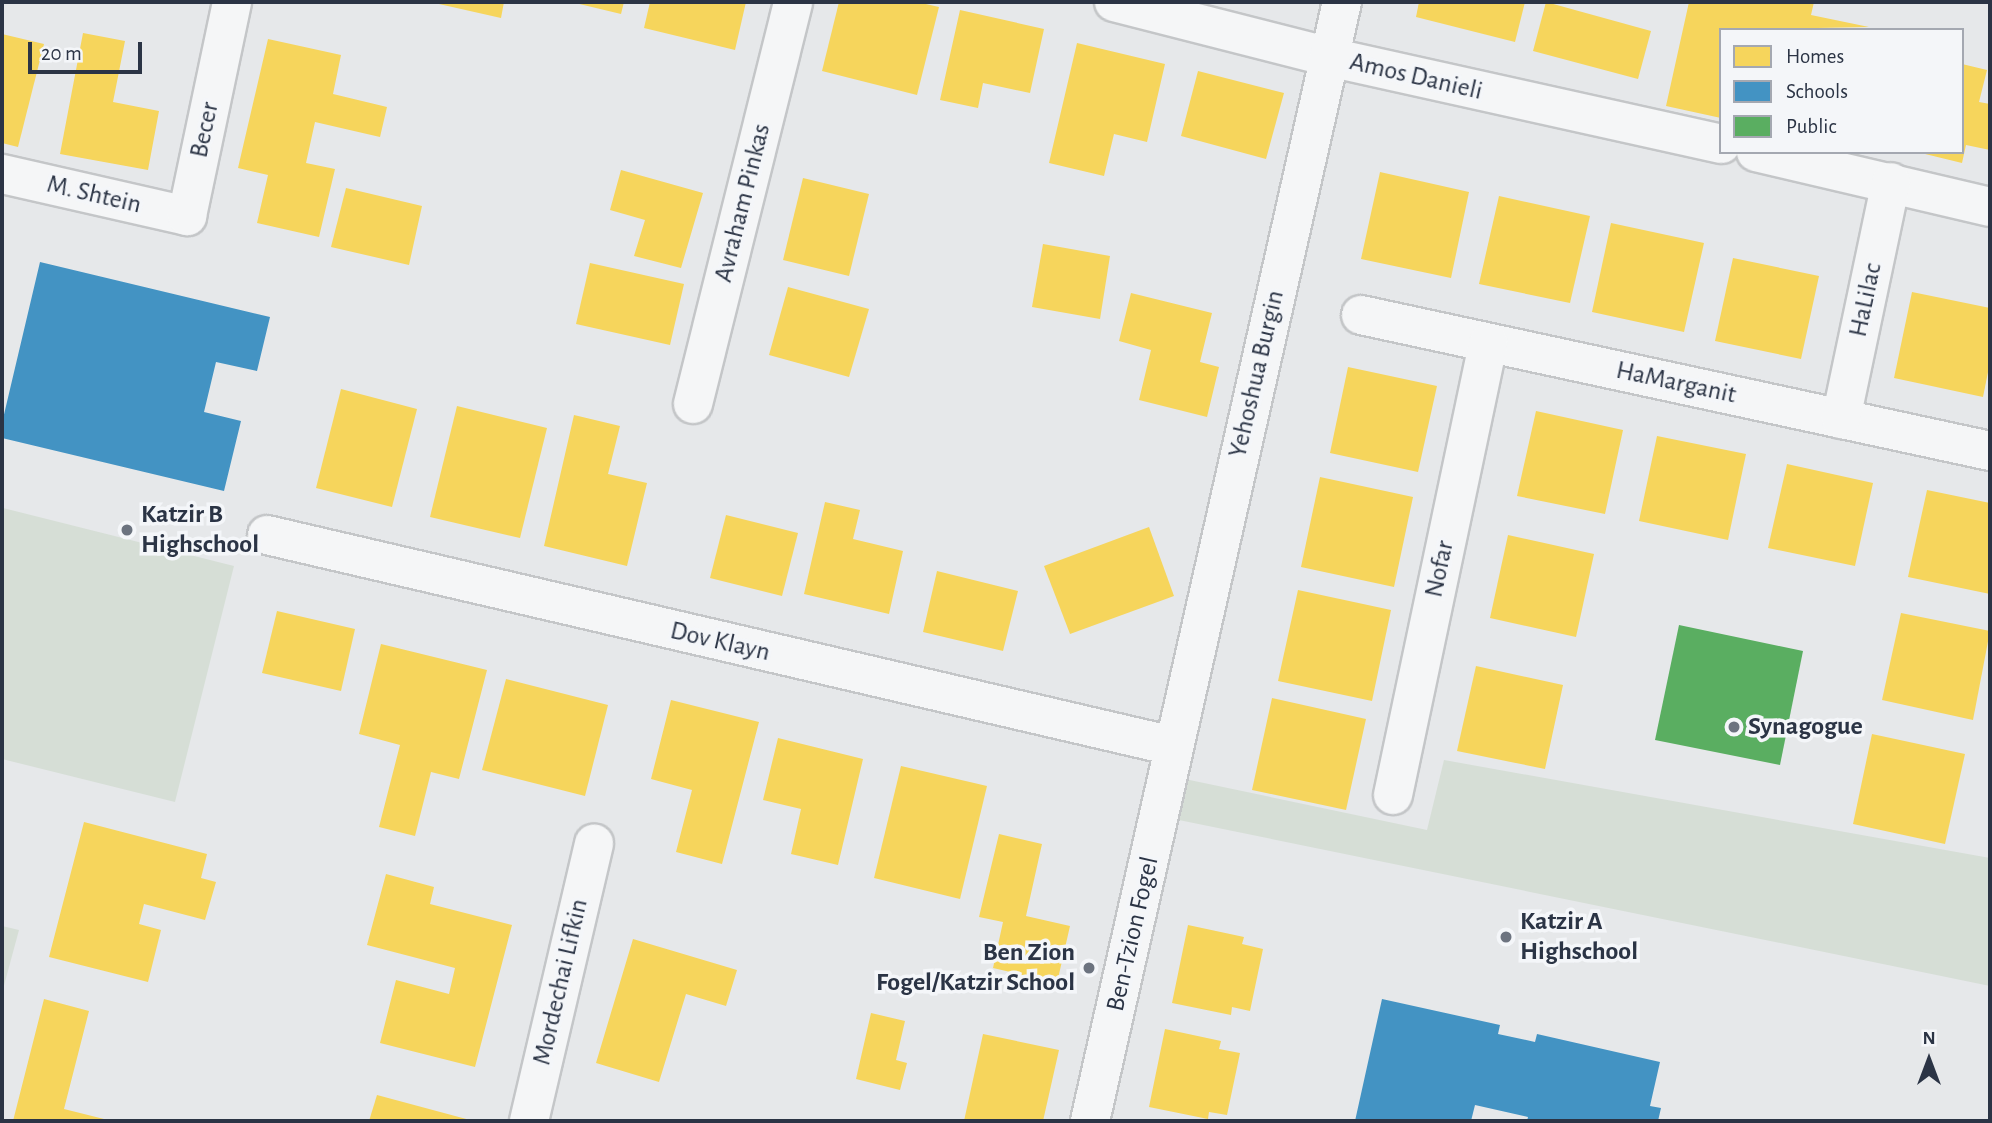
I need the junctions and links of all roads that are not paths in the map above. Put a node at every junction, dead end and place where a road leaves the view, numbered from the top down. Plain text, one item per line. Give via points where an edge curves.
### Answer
1 (232, 2) edge
2 (793, 2) edge
3 (1114, 2) edge
4 (1342, 2) edge
5 (1329, 57) junction
6 (1719, 144) edge
7 (1765, 154) edge
8 (2, 174) edge
9 (1891, 182) junction
10 (1990, 207) edge
11 (187, 216) joint
12 (1362, 315) dead end
13 (1488, 343) junction
14 (693, 404) dead end
15 (1841, 419) junction
16 (1990, 451) edge
17 (267, 535) dead end
18 (1173, 746) junction
19 (1393, 795) dead end
20 (594, 843) dead end
21 (528, 1121) edge
22 (1090, 1121) edge

1 - 11 street, Becer
2 - 14 street, Avraham Pinkas
3 - 5 street, Amos Danieli
4 - 5 street, Yehoshua Burgin
5 - 6 street, Amos Danieli
5 - 18 street, Yehoshua Burgin
7 - 9 street
8 - 11 street, M. Shtein
9 - 10 street
9 - 15 street, HaLilac
12 - 13 street, HaMarganit
13 - 15 street, HaMarganit
13 - 19 street, Nofar
15 - 16 street, HaMarganit
17 - 18 street, Dov Klayn
18 - 22 street, Ben-Tzion Fogel
20 - 21 street, Mordechai Lifkin

